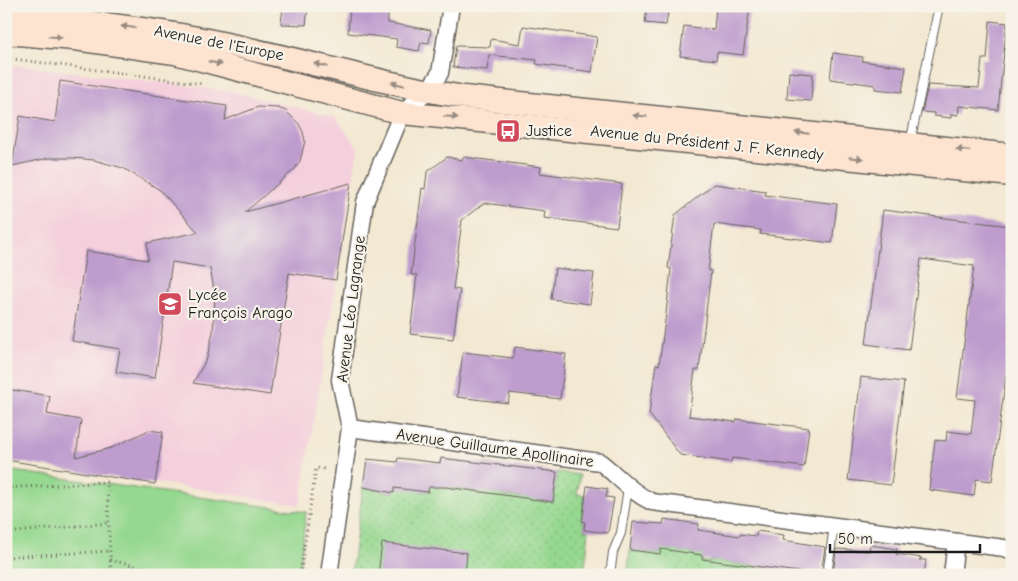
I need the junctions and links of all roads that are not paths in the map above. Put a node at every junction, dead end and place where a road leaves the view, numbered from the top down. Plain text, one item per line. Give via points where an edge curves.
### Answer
1 (451, 6) edge
2 (939, 6) edge
3 (6, 15) edge
4 (6, 33) edge
5 (428, 91) junction
6 (402, 113) junction
7 (909, 145) junction
8 (1012, 155) edge
9 (1012, 175) edge
10 (350, 428) junction
11 (628, 488) junction
12 (834, 526) junction
13 (956, 542) junction
14 (1012, 551) edge
15 (329, 575) edge
16 (610, 575) edge
17 (827, 575) edge
18 (952, 575) edge

1 - 5 street, Avenue Léo Lagrange via 440,73
2 - 7 lane
5 -> 3 main road, Avenue de l'Europe via 162,31
4 -> 6 main road, Avenue de l'Europe via 175,53
5 - 6 street, Avenue Léo Lagrange
7 -> 5 main road, Avenue du Président J. F. Kennedy
6 -> 9 main road, Avenue du Président J. F. Kennedy
6 - 10 street, Avenue Léo Lagrange via 365,202 340,380
8 -> 7 main road, Avenue du Président J. F. Kennedy
10 - 11 street, Avenue Guillaume Apollinaire via 600,462 618,475
10 - 15 street, Avenue Léo Lagrange
11 - 12 street, Avenue Guillaume Apollinaire via 652,502
11 - 16 lane
12 - 13 street, Avenue Guillaume Apollinaire
12 - 17 lane
13 - 14 street, Avenue Guillaume Apollinaire
13 - 18 street

